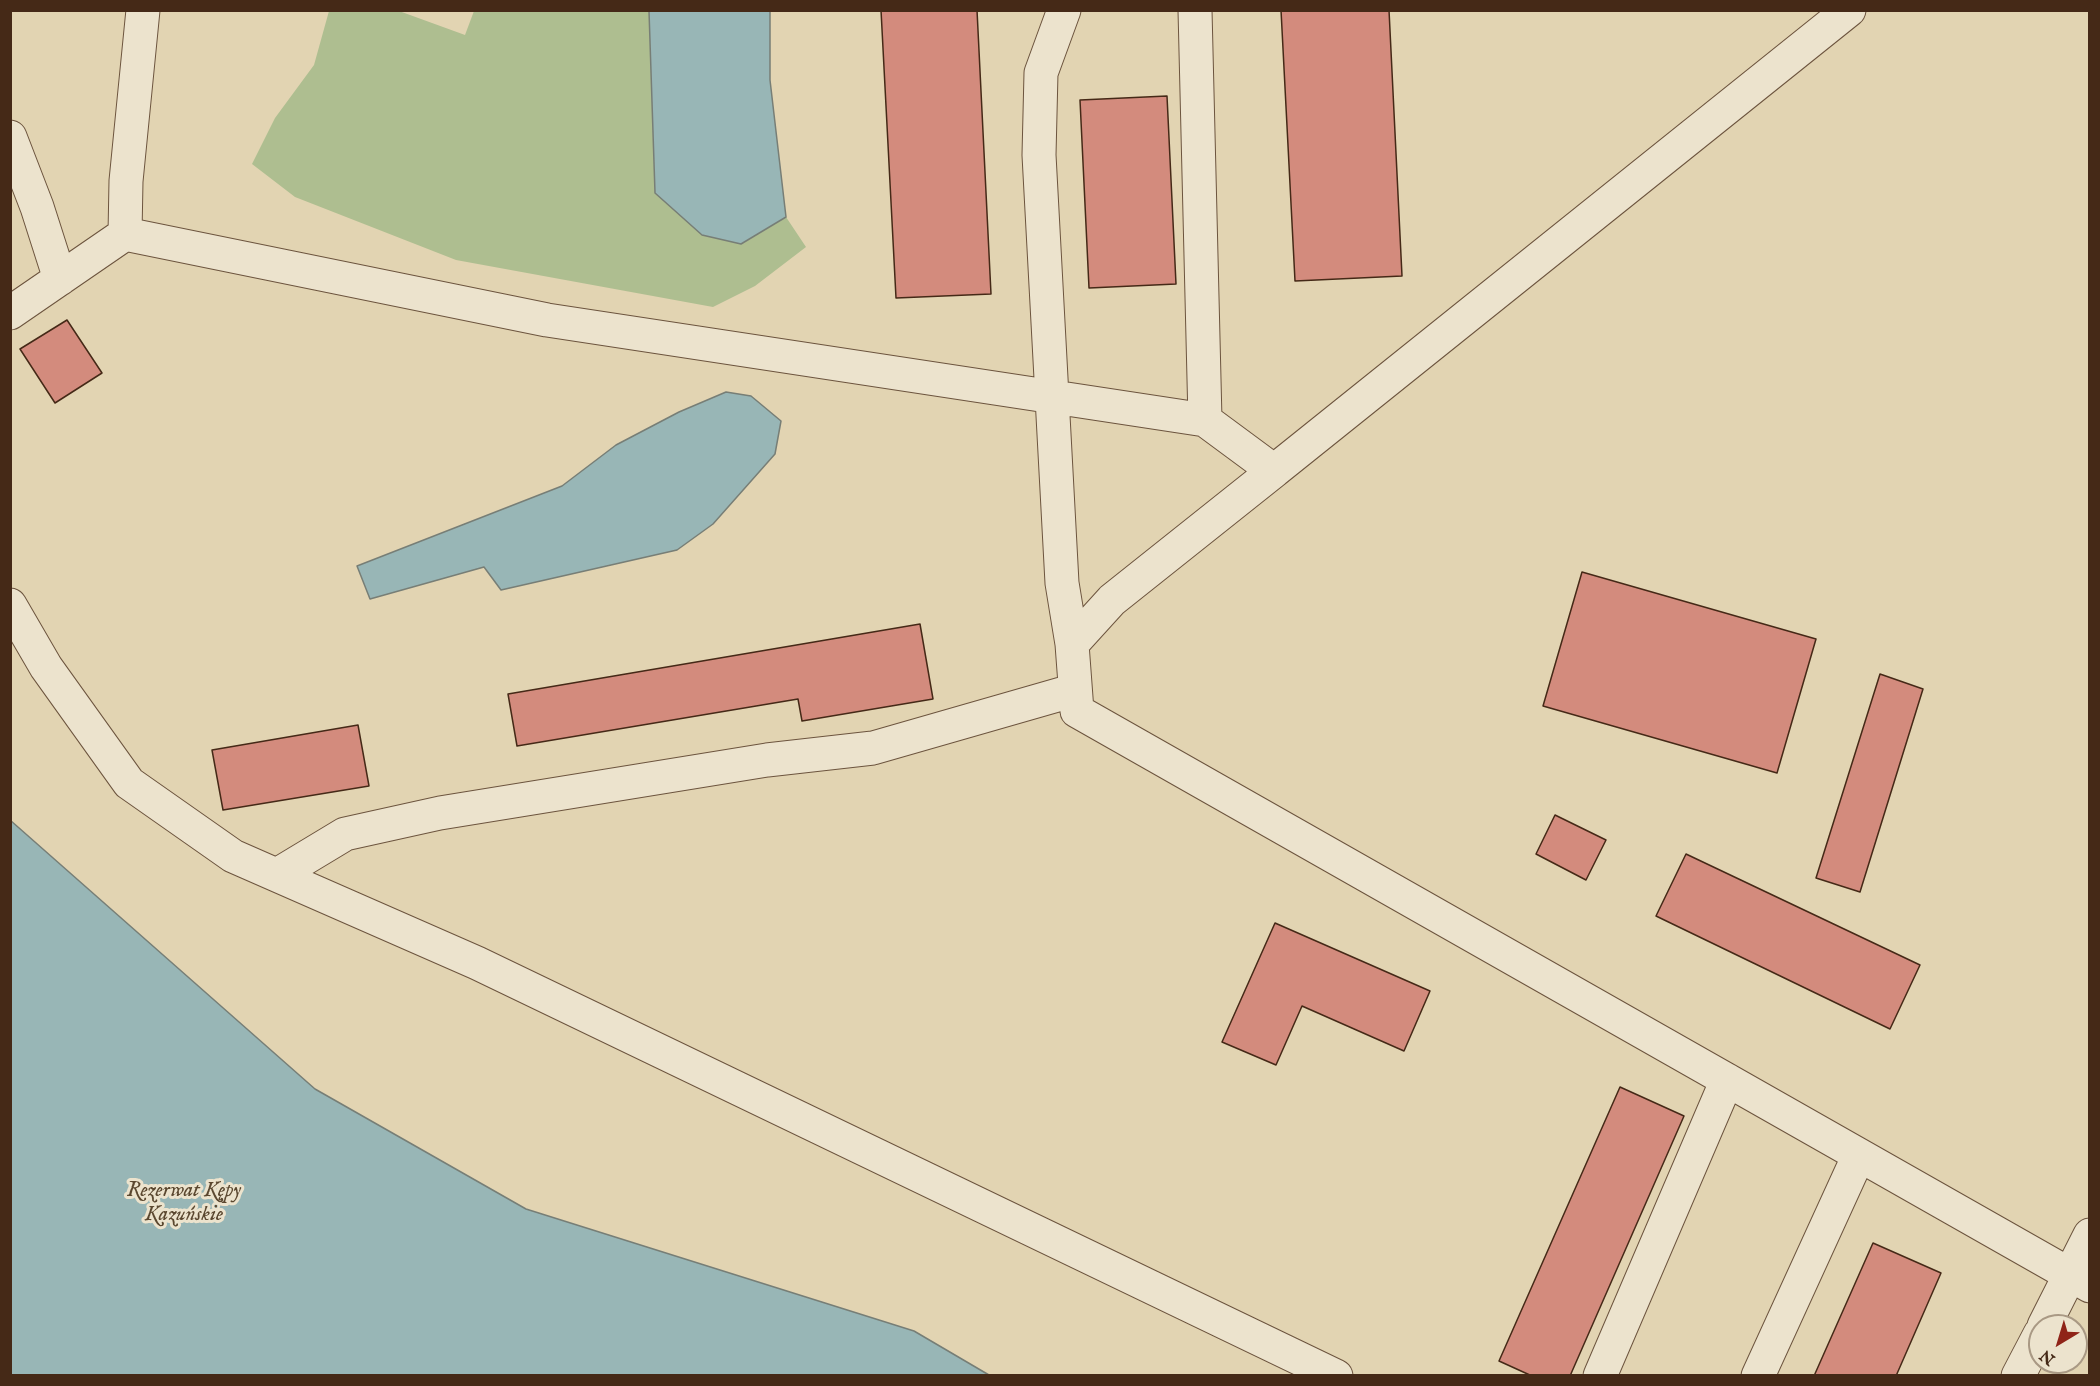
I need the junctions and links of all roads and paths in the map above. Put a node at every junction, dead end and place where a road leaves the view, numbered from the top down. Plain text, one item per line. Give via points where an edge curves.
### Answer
1 (143, 10) edge
2 (1064, 10) edge
3 (1195, 10) edge
4 (1849, 10) edge
5 (10, 137) edge
6 (125, 234) junction
7 (60, 279) junction
8 (10, 313) edge
9 (1053, 397) junction
10 (1205, 420) junction
11 (1274, 471) junction
12 (10, 604) edge
13 (1072, 644) junction
14 (1075, 690) junction
15 (277, 875) junction
16 (1727, 1080) junction
17 (1859, 1155) junction
18 (2090, 1235) edge
19 (2080, 1281) edge
20 (2054, 1314) edge
21 (2028, 1357) edge
22 (1336, 1376) edge
23 (1600, 1376) edge
24 (1758, 1376) edge
25 (2018, 1376) edge

1 - 6 street via 126,182
2 - 9 street via 1041,73 1039,155
3 - 10 street
4 - 11 street
5 - 7 street
6 - 7 street
6 - 9 street via 548,320
7 - 8 street
9 - 10 street
9 - 13 street via 1062,583
10 - 11 street
11 - 13 street via 1112,600
12 - 15 street via 45,668 129,783 233,856
13 - 14 street
14 - 15 street via 873,748 766,760 475,807 345,834
14 - 16 street via 1077,711
15 - 22 street via 488,968
16 - 17 street
16 - 23 street
17 - 19 street
17 - 24 street
18 - 19 street
19 - 20 street
21 - 25 street

